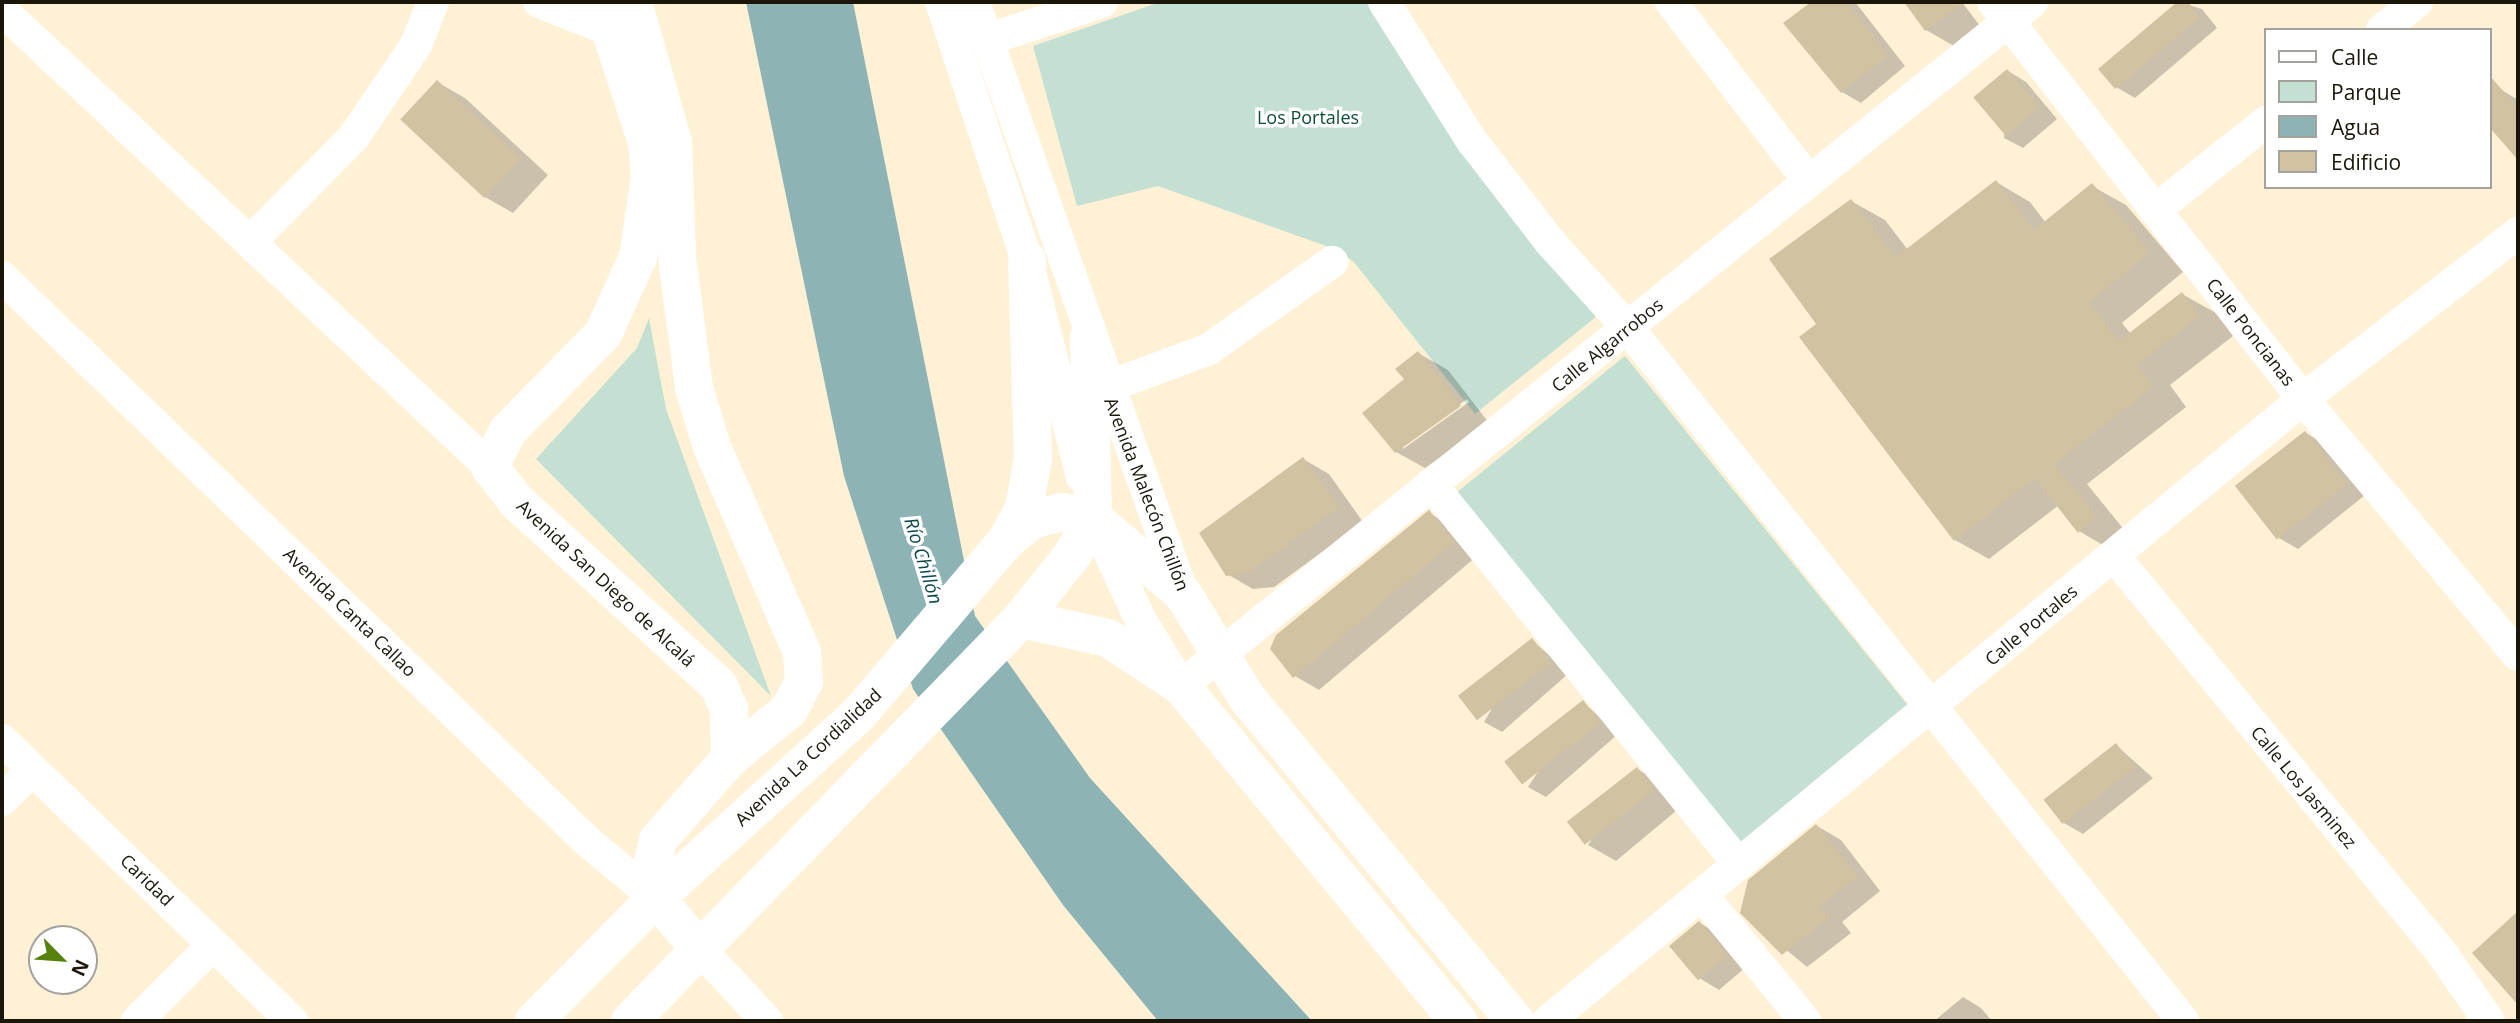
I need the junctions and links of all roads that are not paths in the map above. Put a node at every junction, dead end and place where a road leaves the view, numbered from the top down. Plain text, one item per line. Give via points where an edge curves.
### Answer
1 (433, 2) edge
2 (540, 2) edge
3 (941, 2) edge
4 (974, 2) edge
5 (1102, 2) edge
6 (1384, 2) edge
7 (1671, 2) edge
8 (2417, 2) edge
9 (2011, 8) edge
10 (2, 10) edge
11 (615, 11) edge
12 (2384, 28) edge
13 (986, 40) junction
14 (2264, 124) edge
15 (1809, 181) junction
16 (2155, 210) junction
17 (2515, 241) edge
18 (250, 243) junction
19 (1027, 260) junction
20 (1332, 262) dead end
21 (2, 277) edge
22 (1628, 328) junction
23 (1089, 337) junction
24 (1107, 387) junction
25 (2303, 399) junction
26 (490, 467) junction
27 (1431, 484) junction
28 (1093, 518) junction
29 (1007, 540) junction
30 (2114, 556) junction
31 (1183, 594) junction
32 (1021, 619) junction
33 (2518, 655) edge
34 (1219, 656) junction
35 (1181, 686) junction
36 (1930, 709) junction
37 (2, 740) edge
38 (730, 758) junction
39 (32, 770) junction
40 (2, 800) edge
41 (1739, 864) junction
42 (1702, 895) junction
43 (656, 898) junction
44 (213, 944) junction
45 (698, 947) junction
46 (754, 1017) edge
47 (137, 1021) edge
48 (292, 1021) edge
49 (534, 1021) edge
50 (630, 1021) edge
51 (1458, 1021) edge
52 (1515, 1021) edge
53 (1548, 1021) edge
54 (1805, 1021) edge
55 (2183, 1021) edge
56 (2489, 1021) edge

1 - 18 street via 416,46 353,138
2 - 11 street
3 - 19 street
4 - 13 street, Avenida Malecón Chillón
5 - 13 street
6 - 22 street via 1472,141 1550,242
7 - 15 street
8 - 12 street
9 - 15 street, Calle Algarrobos
9 - 16 street, Calle Poncianas
10 - 18 street
11 - 26 main road via 647,143 650,176 638,257 603,334 507,432
11 - 38 main road via 673,142 677,258 694,388 712,447 802,652 804,681 789,710
13 - 23 street, Avenida Malecón Chillón
14 - 16 street
15 - 22 street, Calle Algarrobos
16 - 25 street, Calle Poncianas
17 - 25 street, Calle Portales
18 - 26 street
19 - 28 street
19 - 29 main road via 1033,459 1024,508
20 - 24 street via 1209,349
21 - 43 street, Avenida Canta Callao via 587,841
22 - 27 street, Calle Algarrobos
22 - 36 street
23 - 24 street, Avenida Malecón Chillón
23 - 28 main road
24 - 31 street, Avenida Malecón Chillón
25 - 30 street, Calle Portales
25 - 33 street, Calle Poncianas
26 - 38 main road, Avenida San Diego de Alcalá via 517,502 719,687 729,709
27 - 34 street, Calle Algarrobos
27 - 41 street
28 - 29 main road, Avenida La Cordialidad via 1062,512 1042,517
28 - 31 main road
28 - 32 main road
28 - 35 street via 1141,621
29 - 43 main road, Avenida La Cordialidad via 863,709
30 - 36 street, Calle Portales
30 - 56 street, Calle Los Jasminez via 2441,952
31 - 34 main road, Avenida Malecón Chillón
32 - 35 main road via 1108,638
32 - 45 main road
34 - 35 street, Calle Algarrobos
34 - 52 main road, Avenida Malecón Chillón via 1247,698
35 - 51 main road
36 - 41 street, Calle Portales
36 - 55 street
37 - 39 street, Caridad
38 - 43 main road via 658,840 652,867
39 - 40 street
39 - 44 street, Caridad
41 - 42 street, Calle Portales
42 - 53 street, Calle Portales
42 - 54 street
43 - 45 main road, Avenida Canta Callao
43 - 49 main road, Avenida La Cordialidad
44 - 47 street
44 - 48 street, Caridad
45 - 46 street
45 - 50 main road

